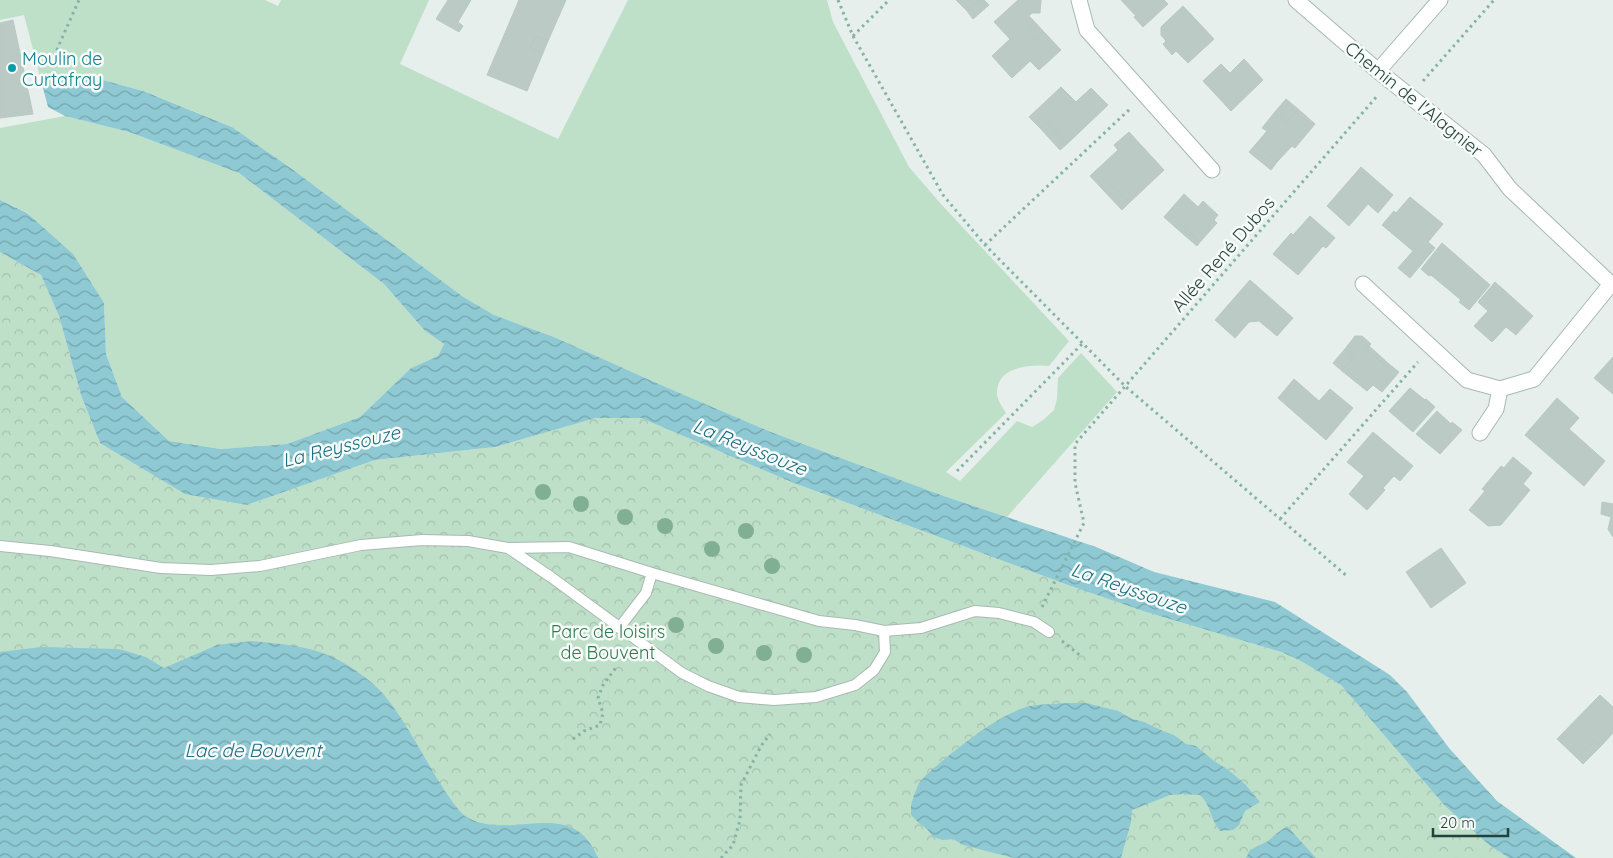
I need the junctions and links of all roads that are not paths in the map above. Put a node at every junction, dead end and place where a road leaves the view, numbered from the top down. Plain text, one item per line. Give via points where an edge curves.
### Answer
1 (1079, 0) edge
2 (1296, 0) edge
3 (1440, 0) edge
4 (1384, 76) junction
5 (1212, 170) dead end
6 (1363, 284) dead end
7 (1612, 285) edge
8 (1500, 389) junction
9 (1480, 432) dead end
10 (0, 546) edge
11 (508, 548) junction
12 (652, 574) junction
13 (620, 628) junction
14 (884, 631) junction
15 (1049, 632) road end

1 - 5 street via 1086,30
2 - 4 street, Chemin de l'Alagnier
3 - 4 street
4 - 7 street, Chemin de l'Alagnier via 1484,154 1510,189
6 - 8 street via 1467,380
7 - 8 street via 1534,379
8 - 9 street via 1496,409
10 - 11 lane via 161,568 211,570 260,566 362,544 468,541
11 - 12 lane via 569,547
11 - 13 lane
12 - 13 lane via 646,593
12 - 14 lane via 819,621
13 - 14 lane via 682,673 708,686 739,697 774,700 816,697 855,685 874,670 885,652
14 - 15 lane via 921,628 975,611 1034,622

